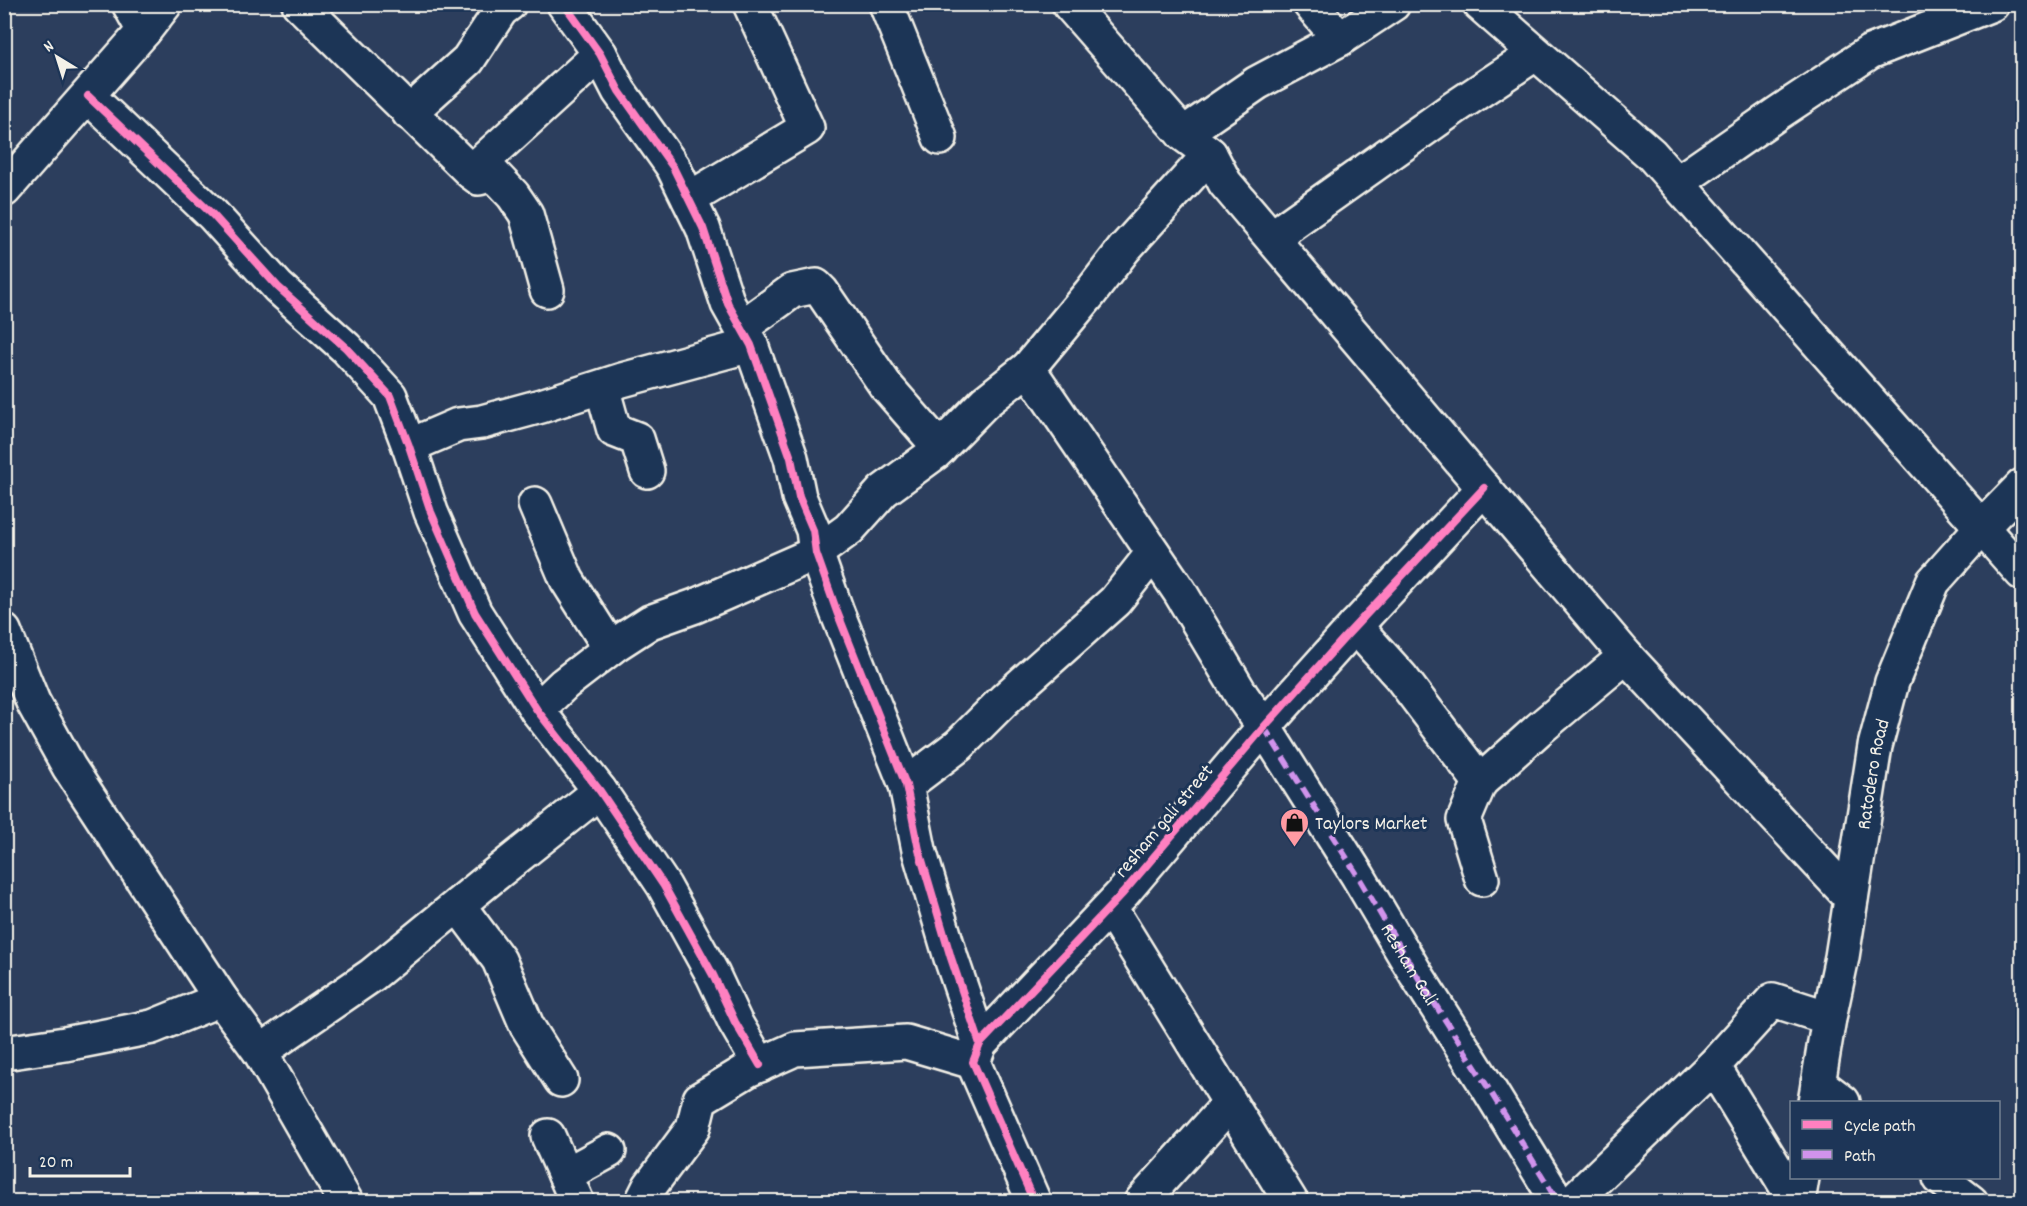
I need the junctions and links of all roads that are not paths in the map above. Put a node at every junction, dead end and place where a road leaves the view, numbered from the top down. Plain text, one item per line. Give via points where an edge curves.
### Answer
1 (165, 4) edge
2 (299, 4) edge
3 (509, 4) edge
4 (564, 4) edge
5 (750, 4) edge
6 (886, 4) edge
7 (1069, 4) edge
8 (1310, 4) edge
9 (1393, 4) edge
10 (1480, 4) edge
11 (1992, 4) edge
12 (137, 18) edge
13 (1340, 39) junction
14 (600, 54) junction
15 (1535, 54) junction
16 (88, 96) junction
17 (409, 113) junction
18 (1183, 134) junction
19 (940, 138) dead end
20 (1210, 154) junction
21 (471, 172) junction
22 (1677, 183) junction
23 (4, 190) edge
24 (689, 199) junction
25 (1272, 237) junction
26 (547, 290) dead end
27 (746, 336) junction
28 (1028, 368) junction
29 (602, 387) junction
30 (409, 446) junction
31 (940, 448) junction
32 (647, 471) dead end
33 (2022, 486) edge
34 (1484, 488) junction
35 (535, 504) dead end
36 (1982, 528) junction
37 (816, 553) junction
38 (1153, 553) junction
39 (2022, 573) edge
40 (1355, 626) junction
41 (4, 631) edge
42 (610, 648) junction
43 (1626, 656) junction
44 (537, 710) junction
45 (1264, 727) junction
46 (1480, 782) junction
47 (906, 784) junction
48 (600, 791) junction
49 (1482, 879) dead end
50 (1851, 898) junction
51 (458, 905) junction
52 (1110, 908) junction
53 (221, 999) junction
54 (1829, 1018) junction
55 (260, 1052) junction
56 (4, 1053) edge
57 (976, 1053) junction
58 (760, 1065) junction
59 (1713, 1066) junction
60 (561, 1080) dead end
61 (1826, 1096) edge
62 (1230, 1103) junction
63 (548, 1136) dead end
64 (609, 1151) dead end
65 (1802, 1179) edge
66 (1941, 1179) edge
67 (571, 1188) edge
68 (346, 1202) edge
69 (642, 1202) edge
70 (1034, 1202) edge
71 (1141, 1202) edge
72 (1291, 1202) edge
73 (1558, 1202) edge
74 (1572, 1202) edge
75 (1797, 1202) edge
76 (1971, 1202) edge

1 - 12 street
2 - 17 street
3 - 17 street via 468,60
4 - 14 street
5 - 24 street via 807,128
6 - 19 street
7 - 18 street
8 - 13 street
9 - 13 street
10 - 15 street
11 - 22 street via 1870,52
12 - 16 street
13 - 18 street via 1257,83
14 - 21 street
14 - 24 street via 619,91 673,167
15 - 22 street via 1651,154
15 - 25 street
16 - 23 street
16 - 30 street via 213,215 278,286 346,348 390,396
17 - 21 street
18 - 20 street
20 - 25 street via 1225,183
20 - 28 street via 1124,249
21 - 26 street via 478,178 493,174 526,214
22 - 36 street
24 - 27 street via 729,304
25 - 34 street
27 - 29 street
27 - 31 street via 792,291 816,286 886,386
27 - 37 street via 790,458
28 - 31 street via 985,402
28 - 38 street, Resham Gali
29 - 30 street via 482,422 458,425
29 - 32 street via 614,430 637,439
30 - 44 street via 431,512 475,613
31 - 37 street via 883,491 849,529
33 - 36 street, Ratodero Road
34 - 40 street, resham gali street
34 - 43 street
35 - 42 street via 567,580
36 - 39 street
36 - 50 street, Ratodero Road via 1933,582 1892,682 1875,746
37 - 42 street via 650,622
37 - 47 street
38 - 45 street, Resham Gali
38 - 47 street via 1115,601 959,745
40 - 45 street, resham gali street
40 - 46 street via 1401,677
41 - 53 street via 33,702 69,767
42 - 44 street
43 - 46 street
43 - 50 street
44 - 48 street
45 - 52 street, resham gali street
45 - 73 street, Resham Gali
46 - 49 street via 1464,820
47 - 57 street via 919,850
48 - 51 street
48 - 58 street via 664,886
50 - 54 street, Ratodero Road
51 - 55 street via 372,975
51 - 60 street via 499,960 526,1026
52 - 57 street, resham gali street
52 - 62 street
53 - 55 street
53 - 56 street via 152,1027
54 - 59 street via 1773,1000
54 - 61 street, Ratodero Road
55 - 68 street
57 - 58 street via 906,1042 795,1049
57 - 70 street
58 - 69 street via 700,1099 693,1128
59 - 74 street
59 - 75 street
62 - 71 street
62 - 72 street
63 - 67 street
64 - 67 street
65 - 75 street
66 - 76 street

